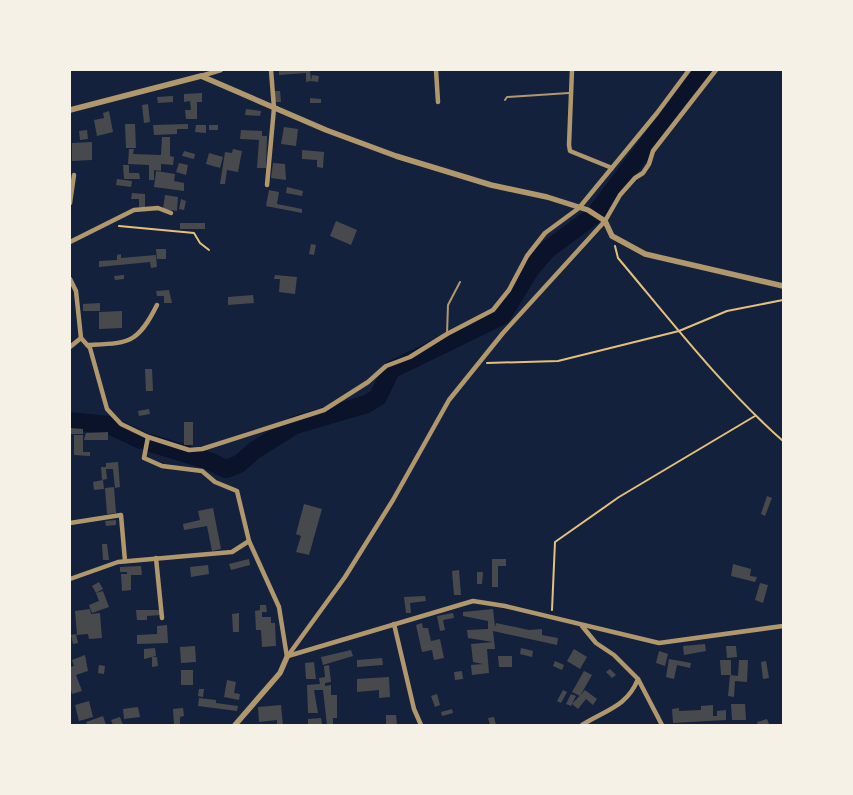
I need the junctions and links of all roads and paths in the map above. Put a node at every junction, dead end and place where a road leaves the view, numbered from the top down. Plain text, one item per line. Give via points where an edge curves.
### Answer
1 (221, 70) edge
2 (271, 70) edge
3 (436, 70) edge
4 (572, 70) edge
5 (689, 70) edge
6 (716, 70) edge
7 (201, 76) junction
8 (572, 93) junction
9 (505, 100) dead end
10 (438, 102) dead end
11 (274, 108) junction
12 (70, 110) edge
13 (612, 168) junction
14 (74, 175) dead end
15 (267, 184) dead end
16 (70, 197) edge
17 (70, 204) edge
18 (579, 208) junction
19 (170, 213) dead end
20 (605, 221) junction
21 (116, 226) dead end
22 (612, 236) junction
23 (70, 242) edge
24 (209, 250) dead end
25 (70, 280) edge
26 (460, 282) dead end
27 (783, 286) edge
28 (783, 300) edge
29 (157, 305) dead end
30 (679, 331) junction
31 (447, 334) junction
32 (81, 338) junction
33 (86, 345) junction
34 (70, 347) edge
35 (479, 363) junction
36 (755, 416) junction
37 (148, 437) junction
38 (783, 441) edge
39 (70, 523) edge
40 (249, 541) junction
41 (156, 558) junction
42 (125, 561) junction
43 (70, 578) edge
44 (162, 618) dead end
45 (552, 618) junction
46 (394, 624) junction
47 (582, 626) junction
48 (783, 626) edge
49 (287, 657) junction
50 (638, 679) junction
51 (235, 725) edge
52 (421, 725) edge
53 (582, 725) edge
54 (662, 725) edge

1 - 7 street
2 - 11 street
3 - 10 street
4 - 8 street
5 - 13 street
6 - 20 street via 653,151 643,174 620,195
7 - 11 street
7 - 12 street
8 - 9 lane via 507,97
8 - 13 street via 570,151
11 - 15 street
11 - 18 street via 396,156
13 - 18 street
14 - 16 street
16 - 17 street
18 - 20 street
18 - 31 street via 545,233 527,256 510,290 493,310
19 - 23 street via 158,208 134,210
20 - 22 street
20 - 35 street
21 - 24 path via 194,233
22 - 27 street via 645,254
22 - 30 path via 618,258
25 - 32 street via 76,291
26 - 31 lane via 448,305
28 - 30 path via 727,311
29 - 33 street via 142,331 130,341
30 - 35 path via 558,361
30 - 36 path
31 - 37 street via 410,357 386,366 368,382 324,410 202,449 189,450
32 - 33 street
32 - 34 street
33 - 37 street via 90,348 108,408 121,424
35 - 49 street via 449,400 345,577
36 - 38 path
36 - 45 path via 619,497 555,542
37 - 40 street via 144,458 162,466 202,471 215,482 237,491
39 - 42 street via 121,515
40 - 41 street via 232,552
40 - 49 street via 279,607
41 - 42 street
41 - 44 street
42 - 43 street
45 - 46 street via 474,600
45 - 47 street
46 - 49 street
46 - 52 street via 414,709
47 - 48 street via 658,643
47 - 50 street via 596,643
49 - 51 street via 280,673
50 - 53 street via 633,693 615,708
50 - 54 street

